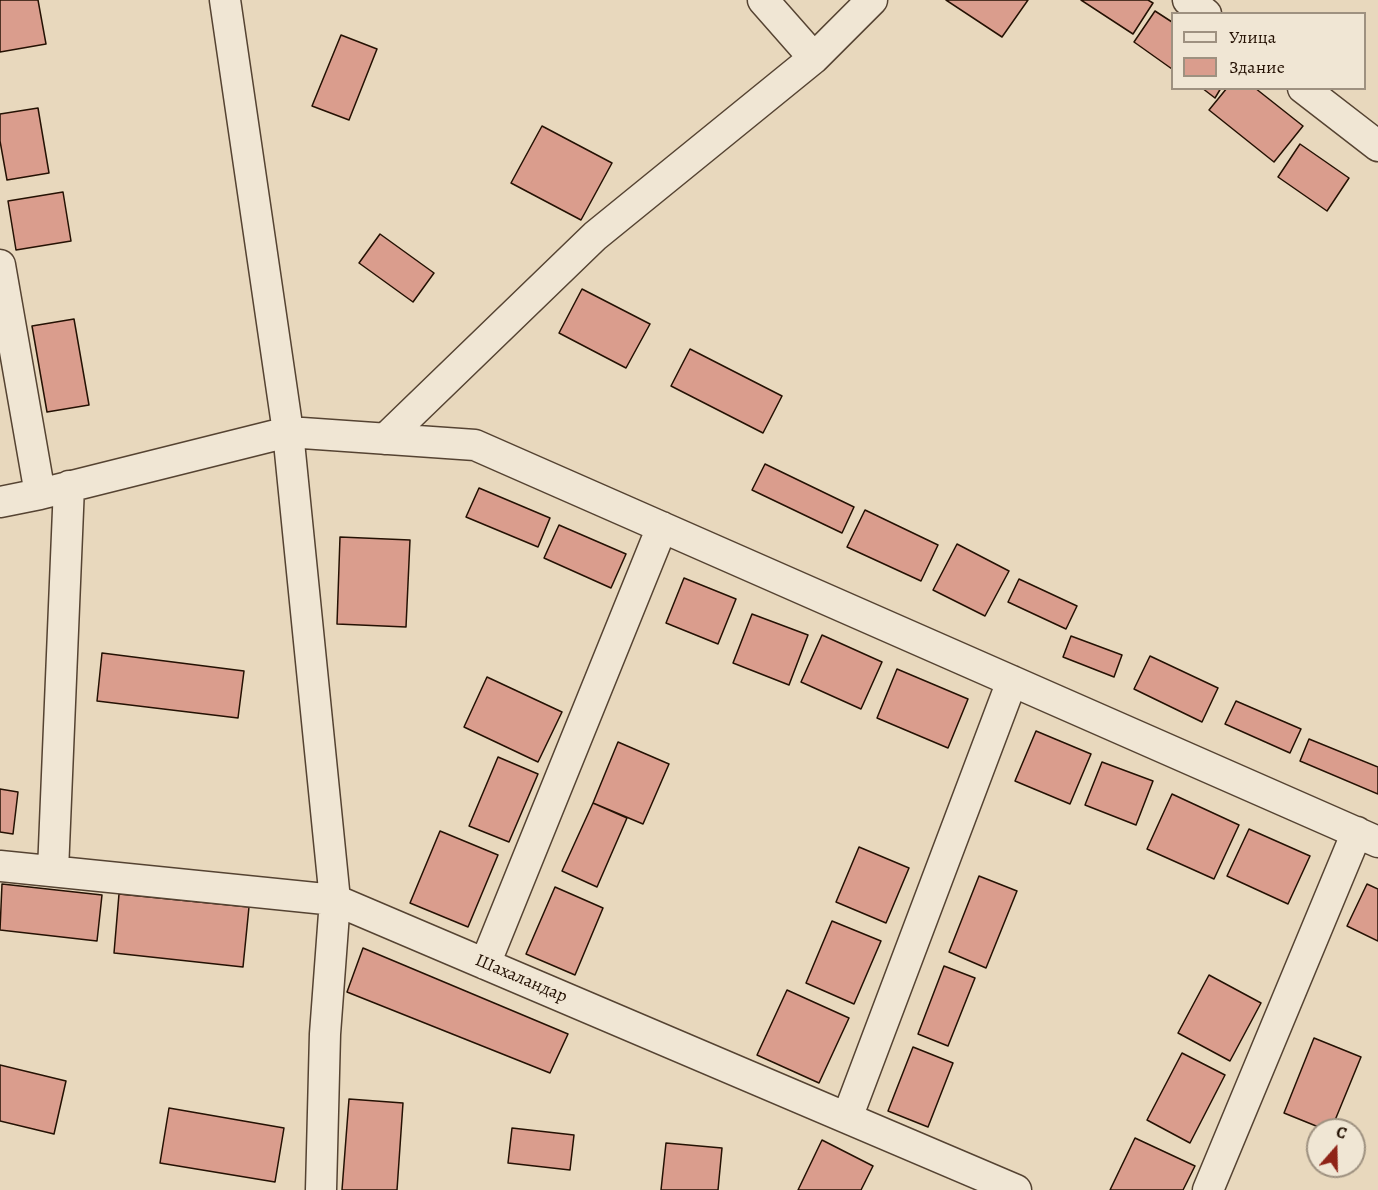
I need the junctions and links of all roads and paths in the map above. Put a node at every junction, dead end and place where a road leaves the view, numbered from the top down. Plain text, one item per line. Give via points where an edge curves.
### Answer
1 (225, 0) edge
2 (763, 0) edge
3 (872, 0) edge
4 (1188, 0) edge
5 (1203, 12) edge
6 (814, 58) junction
7 (1306, 90) edge
8 (1378, 146) edge
9 (0, 265) edge
10 (288, 432) junction
11 (385, 439) junction
12 (69, 486) junction
13 (40, 494) junction
14 (0, 502) edge
15 (662, 527) junction
16 (1012, 681) junction
17 (1367, 837) edge
18 (0, 866) edge
19 (53, 872) junction
20 (335, 900) junction
21 (485, 964) junction
22 (847, 1118) junction
23 (321, 1190) edge
24 (1016, 1190) edge
25 (1208, 1190) edge

1 - 10 street
2 - 6 street
3 - 6 street
4 - 5 street
6 - 11 street via 595,236
7 - 8 street
9 - 13 street
10 - 11 street
10 - 12 street
10 - 20 street
11 - 15 street via 475,445
12 - 13 street
12 - 19 street
13 - 14 street
15 - 16 street
15 - 21 street
16 - 17 street
16 - 22 street
17 - 25 street
18 - 19 street, Шахаландар
19 - 20 street, Шахаландар
20 - 21 street, Шахаландар
20 - 23 street via 325,1034
21 - 22 street, Шахаландар
22 - 24 street, Шахаландар

